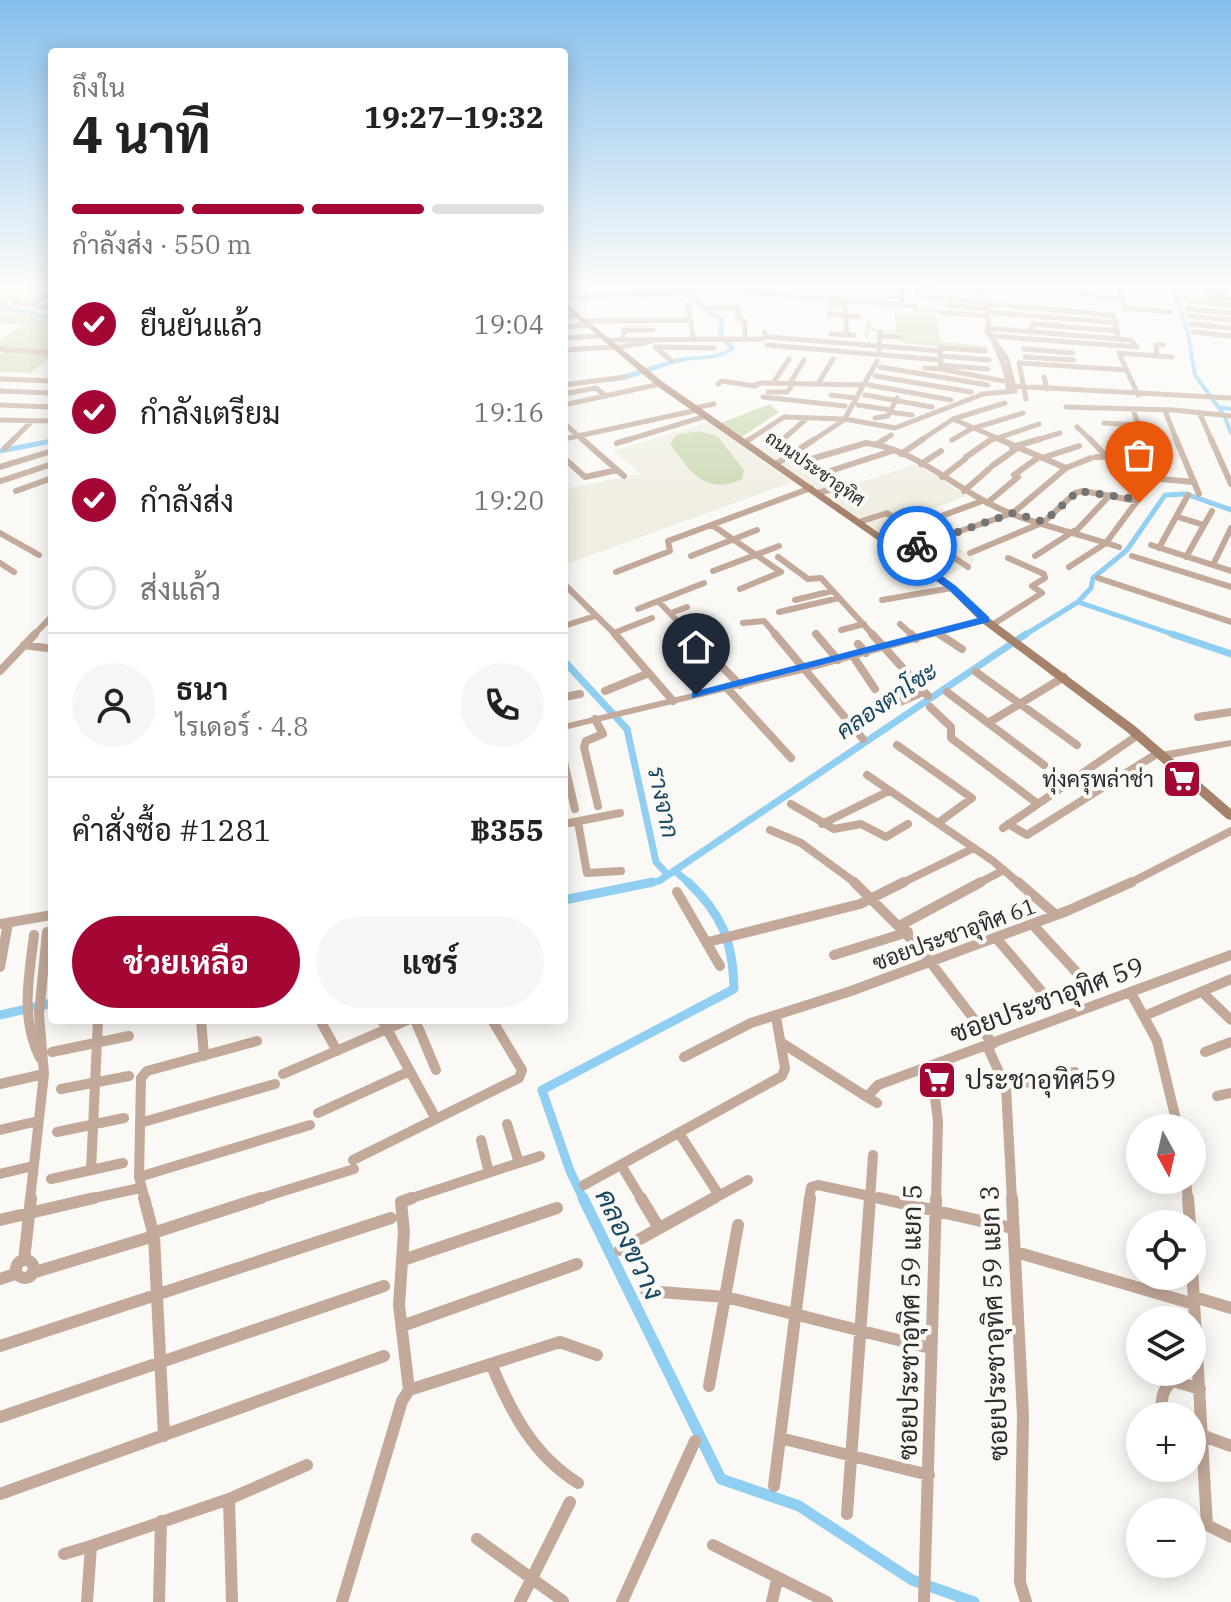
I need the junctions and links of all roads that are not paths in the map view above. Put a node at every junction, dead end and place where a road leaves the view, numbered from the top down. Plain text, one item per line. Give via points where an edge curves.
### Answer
1 (632, 362) edge
2 (787, 362) edge
3 (800, 362) edge
4 (831, 362) edge
5 (880, 362) edge
6 (885, 362) edge
7 (937, 362) edge
8 (945, 362) edge
9 (950, 362) edge
10 (1004, 362) edge
11 (1023, 362) edge
12 (1041, 362) edge
13 (1124, 362) edge
14 (925, 368) dead end
15 (988, 369) dead end
16 (1104, 369) junction
17 (1127, 370) junction
18 (855, 373) dead end
19 (911, 373) junction
20 (875, 376) dead end
21 (625, 377) dead end
22 (1044, 377) dead end
23 (1107, 378) dead end
24 (0, 379) edge
25 (48, 381) edge
26 (616, 381) dead end
27 (906, 381) junction
28 (773, 383) junction
29 (792, 383) junction
30 (1012, 383) junction
31 (568, 384) edge
32 (660, 384) junction
33 (718, 384) dead end
34 (818, 384) junction
35 (848, 385) junction
36 (867, 385) junction
37 (988, 385) dead end
38 (1047, 389) junction
39 (0, 391) edge
40 (628, 391) junction
41 (901, 391) junction
42 (971, 392) dead end
43 (48, 393) edge
44 (568, 393) edge
45 (831, 395) dead end
46 (865, 395) dead end
47 (1138, 395) junction
48 (606, 396) junction
49 (1230, 398) edge
50 (1026, 399) dead end
51 (783, 400) junction
52 (951, 400) dead end
53 (896, 401) junction
54 (807, 402) junction
55 (857, 402) junction
56 (1005, 403) dead end
57 (568, 404) edge
58 (714, 404) dead end
59 (0, 405) edge
60 (831, 405) junction
61 (845, 406) dead end
62 (1231, 406) edge
63 (48, 407) edge
64 (932, 407) dead end
65 (1066, 407) dead end
66 (781, 410) dead end
67 (1133, 410) junction
68 (700, 411) junction
69 (890, 411) junction
70 (1165, 411) junction
71 (1199, 412) junction
72 (830, 413) dead end
73 (1023, 413) dead end
74 (912, 415) dead end
75 (1225, 415) edge
76 (875, 418) junction
77 (805, 419) junction
78 (845, 419) junction
79 (953, 419) junction
80 (32, 421) junction
81 (48, 421) edge
82 (2, 422) edge
83 (1104, 423) dead end
84 (865, 424) junction
85 (1039, 424) dead end
86 (873, 425) junction
87 (1138, 425) junction
88 (568, 426) edge
89 (1077, 427) dead end
90 (971, 429) junction
91 (1060, 433) dead end
92 (578, 435) junction
93 (891, 435) dead end
94 (568, 438) edge
95 (1114, 438) dead end
96 (992, 439) junction
97 (952, 440) dead end
98 (1145, 440) junction
99 (743, 441) junction
100 (617, 443) dead end
101 (877, 444) junction
102 (1079, 446) dead end
103 (1014, 448) junction
104 (4, 449) dead end
105 (893, 451) junction
106 (941, 451) dead end
107 (48, 452) edge
108 (792, 454) junction
109 (901, 454) junction
110 (1150, 454) junction
111 (1108, 455) junction
112 (1040, 458) junction
113 (808, 460) junction
114 (568, 462) edge
115 (776, 464) junction
116 (921, 464) junction
117 (48, 465) edge
118 (0, 467) edge
119 (1066, 468) junction
120 (617, 470) junction
121 (827, 472) junction
122 (624, 476) dead end
123 (942, 477) junction
124 (1, 481) edge
125 (1194, 482) junction
126 (48, 483) edge
127 (1231, 484) edge
128 (1134, 486) dead end
129 (16, 491) dead end
130 (814, 491) junction
131 (964, 491) junction
132 (1199, 494) dead end
133 (1110, 495) junction
134 (1188, 495) dead end
135 (985, 502) junction
136 (1212, 511) dead end
137 (1013, 513) junction
138 (1178, 517) junction
139 (859, 522) junction
140 (1044, 522) junction
141 (712, 525) junction
142 (1204, 525) junction
143 (909, 527) junction
144 (757, 530) dead end
145 (1075, 531) junction
146 (1230, 531) edge
147 (0, 533) edge
148 (734, 540) junction
149 (930, 542) junction
150 (1106, 543) junction
151 (1151, 545) dead end
152 (779, 546) dead end
153 (1119, 547) dead end
154 (1159, 548) junction
155 (902, 551) junction
156 (970, 553) dead end
157 (39, 555) dead end
158 (756, 555) junction
159 (691, 556) dead end
160 (1035, 556) dead end
161 (1132, 556) dead end
162 (778, 557) dead end
163 (1186, 557) junction
164 (1008, 558) dead end
165 (0, 563) edge
166 (1213, 565) junction
167 (968, 567) dead end
168 (1069, 567) dead end
169 (713, 571) dead end
170 (1231, 571) edge
171 (14, 572) dead end
172 (616, 572) dead end
173 (1098, 578) dead end
174 (704, 583) dead end
175 (1231, 587) edge
176 (952, 588) junction
177 (740, 589) dead end
178 (568, 591) edge
179 (832, 591) junction
180 (839, 598) junction
181 (795, 600) dead end
182 (882, 600) dead end
183 (659, 602) junction
184 (687, 607) dead end
185 (638, 609) dead end
186 (779, 612) dead end
187 (671, 613) junction
188 (595, 616) junction
189 (652, 618) dead end
190 (48, 620) edge
191 (989, 622) junction
192 (1231, 622) edge
193 (743, 623) dead end
194 (864, 624) junction
195 (900, 624) dead end
196 (568, 625) edge
197 (715, 628) dead end
198 (841, 630) dead end
199 (614, 633) junction
200 (938, 633) junction
201 (816, 634) dead end
202 (916, 639) junction
203 (698, 642) junction
204 (858, 644) dead end
205 (24, 645) junction
206 (886, 647) junction
207 (46, 648) dead end
208 (962, 649) dead end
209 (866, 653) junction
210 (853, 656) junction
211 (838, 660) junction
212 (802, 670) junction
213 (0, 671) edge
214 (976, 672) dead end
215 (649, 673) junction
216 (1064, 677) junction
217 (740, 685) junction
218 (727, 688) junction
219 (875, 689) dead end
220 (605, 691) dead end
221 (947, 692) dead end
222 (580, 694) dead end
223 (568, 696) edge
224 (673, 701) junction
225 (1019, 703) junction
226 (930, 707) dead end
227 (879, 711) dead end
228 (1231, 712) edge
229 (1198, 717) dead end
230 (595, 719) junction
231 (988, 723) junction
232 (568, 726) edge
233 (1138, 735) junction
234 (863, 739) dead end
235 (1231, 743) edge
236 (897, 745) dead end
237 (1077, 745) dead end
238 (1160, 754) junction
239 (791, 758) dead end
240 (1044, 765) dead end
241 (867, 775) dead end
242 (568, 779) edge
243 (889, 791) junction
244 (791, 804) dead end
245 (1038, 804) junction
246 (598, 806) dead end
247 (575, 809) dead end
248 (620, 813) dead end
249 (1231, 816) edge
250 (578, 822) junction
251 (568, 823) edge
252 (938, 823) junction
253 (822, 824) junction
254 (908, 824) dead end
255 (770, 830) dead end
256 (1231, 831) edge
257 (974, 848) junction
258 (1004, 870) junction
259 (621, 871) dead end
260 (677, 892) dead end
261 (874, 898) junction
262 (1056, 915) junction
263 (4, 924) edge
264 (43, 925) edge
265 (1033, 925) junction
266 (905, 929) junction
267 (997, 939) junction
268 (708, 942) junction
269 (44, 950) junction
270 (32, 953) junction
271 (834, 955) dead end
272 (1231, 955) edge
273 (934, 961) junction
274 (720, 966) dead end
275 (0, 967) edge
276 (1081, 977) dead end
277 (1231, 979) edge
278 (35, 983) junction
279 (1202, 992) junction
280 (1043, 993) dead end
281 (1131, 993) junction
282 (1149, 1014) dead end
283 (776, 1017) junction
284 (1231, 1020) edge
285 (98, 1024) edge
286 (201, 1024) edge
287 (322, 1024) edge
288 (385, 1024) edge
289 (417, 1024) edge
290 (494, 1024) edge
291 (129, 1036) dead end
292 (257, 1041) dead end
293 (1231, 1042) edge
294 (782, 1043) junction
295 (97, 1044) junction
296 (990, 1045) junction
297 (337, 1051) junction
298 (52, 1052) dead end
299 (1205, 1052) dead end
300 (204, 1056) junction
301 (684, 1057) dead end
302 (931, 1067) junction
303 (436, 1070) dead end
304 (410, 1071) junction
305 (1075, 1072) dead end
306 (44, 1074) junction
307 (129, 1076) dead end
308 (95, 1082) junction
309 (0, 1084) edge
310 (1006, 1087) junction
311 (61, 1089) dead end
312 (1231, 1093) edge
313 (1217, 1096) dead end
314 (318, 1113) dead end
315 (1175, 1114) edge
316 (124, 1118) dead end
317 (436, 1119) junction
318 (38, 1121) junction
319 (140, 1123) junction
320 (507, 1124) dead end
321 (93, 1125) junction
322 (310, 1125) dead end
323 (0, 1130) edge
324 (57, 1132) dead end
325 (679, 1133) junction
326 (481, 1140) dead end
327 (873, 1155) dead end
328 (540, 1156) dead end
329 (123, 1163) dead end
330 (519, 1163) junction
331 (621, 1165) junction
332 (33, 1166) junction
333 (91, 1170) junction
334 (489, 1173) junction
335 (0, 1174) edge
336 (51, 1179) dead end
337 (748, 1180) dead end
338 (140, 1183) junction
339 (584, 1185) dead end
340 (719, 1195) junction
341 (871, 1198) junction
342 (557, 1208) dead end
343 (28, 1213) junction
344 (934, 1213) junction
345 (391, 1218) dead end
346 (0, 1220) edge
347 (738, 1225) dead end
348 (659, 1228) junction
349 (1012, 1228) junction
350 (153, 1234) junction
351 (620, 1250) dead end
352 (1016, 1252) junction
353 (24, 1260) junction
354 (403, 1260) junction
355 (577, 1264) dead end
356 (32, 1273) junction
357 (15, 1274) junction
358 (0, 1279) edge
359 (384, 1286) dead end
360 (1193, 1290) edge
361 (646, 1291) dead end
362 (158, 1295) junction
363 (726, 1297) junction
364 (1194, 1301) junction
365 (1231, 1308) edge
366 (796, 1315) junction
367 (402, 1326) junction
368 (859, 1331) junction
369 (0, 1346) edge
370 (930, 1348) junction
371 (597, 1355) dead end
372 (384, 1356) dead end
373 (491, 1364) junction
374 (160, 1365) junction
375 (709, 1386) dead end
376 (1200, 1389) junction
377 (409, 1390) junction
378 (1162, 1402) edge
379 (1200, 1402) edge
380 (0, 1417) edge
381 (164, 1436) junction
382 (1206, 1437) edge
383 (780, 1438) junction
384 (695, 1441) dead end
385 (1231, 1446) edge
386 (851, 1455) junction
387 (307, 1465) dead end
388 (929, 1475) junction
389 (1204, 1482) edge
390 (578, 1483) dead end
391 (774, 1486) dead end
392 (0, 1494) edge
393 (229, 1499) junction
394 (570, 1502) dead end
395 (847, 1514) dead end
396 (161, 1521) junction
397 (1231, 1537) edge
398 (477, 1539) dead end
399 (713, 1545) dead end
400 (91, 1546) junction
401 (64, 1554) dead end
402 (531, 1579) junction
403 (777, 1580) junction
404 (925, 1590) edge
405 (563, 1601) edge
406 (87, 1602) edge
407 (159, 1602) edge
408 (232, 1602) edge
409 (342, 1602) edge
410 (520, 1602) edge
411 (622, 1602) edge
412 (772, 1602) edge
413 (827, 1602) edge
414 (1026, 1602) edge

1 - 32 main road, ถนนประชาอุทิศ
2 - 28 street
3 - 29 street
4 - 34 street
5 - 36 street
6 - 19 street
7 - 14 street
8 - 30 street via 975,376
9 - 15 street
10 - 30 street
11 - 30 street
12 - 16 street
13 - 17 street
16 - 17 street
16 - 23 street
17 - 47 street
18 - 35 street
19 - 27 street
19 - 37 street
20 - 27 street
21 - 31 street
22 - 38 street
24 - 25 street
26 - 40 street
27 - 41 street
27 - 42 street
28 - 29 street
28 - 33 street
29 - 34 street
29 - 51 street via 787,392 766,394
30 - 38 street
30 - 50 street
30 - 86 street via 1012,392 983,394 895,428
32 - 40 street
32 - 68 main road, ถนนประชาอุทิศ
34 - 35 street
35 - 36 street
36 - 41 street
36 - 55 street
38 - 47 street
39 - 43 street
40 - 48 street
41 - 52 street
41 - 53 street
44 - 48 street via 596,388
45 - 55 street
46 - 53 street
47 - 49 street
48 - 57 street
49 - 62 street
51 - 54 street
51 - 66 street
53 - 64 street
53 - 69 street
54 - 60 street
54 - 77 street
55 - 69 street
55 - 78 street
56 - 79 street
58 - 68 street
59 - 63 street
60 - 61 street
60 - 72 street
65 - 67 street
67 - 70 street
67 - 87 street
68 - 92 street
68 - 99 main road, ถนนประชาอุทิศ
68 - 100 street
69 - 74 street
69 - 76 street
70 - 71 street
70 - 125 street
71 - 75 street
71 - 127 street
73 - 90 street
76 - 84 street
76 - 86 street
77 - 78 street
77 - 99 street via 779,418
77 - 108 street via 775,446
78 - 84 street
78 - 108 street
79 - 90 street
79 - 109 street
80 - 81 street
80 - 82 street
80 - 104 street
83 - 87 street
84 - 86 street
85 - 96 street
87 - 98 street
88 - 92 street
89 - 111 street
90 - 96 street
90 - 97 street
91 - 103 street
92 - 94 street
92 - 120 street
93 - 101 street
95 - 98 street
96 - 103 street
96 - 123 street
98 - 110 street
99 - 115 main road, ถนนประชาอุทิศ
101 - 105 street
101 - 113 street
102 - 112 street
103 - 112 street
103 - 131 street
105 - 109 street
105 - 121 street
106 - 116 street
107 - 118 street
108 - 113 street
108 - 115 street
109 - 116 street
110 - 111 street
110 - 125 street via 1160,479
111 - 119 street
111 - 128 street
112 - 119 street
112 - 135 street
113 - 121 street
114 - 120 street via 585,477
115 - 130 main road, ถนนประชาอุทิศ
116 - 123 street
117 - 124 street
119 - 137 street
120 - 122 street
121 - 130 street via 845,485
123 - 131 street
125 - 132 street
126 - 129 street
130 - 139 main road, ถนนประชาอุทิศ
130 - 141 street
131 - 135 street
133 - 140 street via 1078,491
133 - 145 street
133 - 150 street via 1139,503
134 - 138 street
135 - 137 street
135 - 143 street
136 - 142 street
137 - 140 street
137 - 149 street
138 - 142 street
138 - 154 street
139 - 143 street via 887,513
139 - 155 main road, ถนนประชาอุทิศ
140 - 145 street
140 - 156 street
141 - 148 street
141 - 172 street via 668,541 670,551
142 - 163 street
143 - 149 street
144 - 148 street
145 - 150 street
145 - 160 street
146 - 166 street
147 - 157 street
148 - 158 street
148 - 159 street
149 - 155 street
149 - 167 street
150 - 153 street
150 - 168 street
151 - 154 street
152 - 158 street
154 - 163 street
155 - 176 main road, ถนนประชาอุทิศ
158 - 169 street
158 - 177 street via 781,572
161 - 175 street
162 - 179 street via 808,579 819,577
163 - 166 street
164 - 191 street via 1044,574 1032,586 1042,593
165 - 171 street
166 - 170 street
173 - 192 street via 1204,618
174 - 183 street
176 - 182 street
176 - 191 main road, ถนนประชาอุทิศ
178 - 188 street
179 - 180 street
179 - 181 street
180 - 186 street
180 - 194 street
183 - 185 street
183 - 187 street
184 - 187 street
187 - 203 street
188 - 196 street
188 - 199 street
189 - 199 street
190 - 205 street
191 - 200 street
191 - 216 main road, ถนนประชาอุทิศ
193 - 212 street via 764,621
194 - 198 street
194 - 206 street
195 - 202 street
197 - 203 street
199 - 215 street
200 - 202 street
200 - 208 street
201 - 211 street
202 - 206 street
203 - 217 street
204 - 209 street
205 - 207 street
205 - 213 street
206 - 209 street
206 - 227 street via 926,694
209 - 210 street
210 - 211 street
210 - 219 street
211 - 212 street
212 - 217 street
212 - 234 street
214 - 225 street
215 - 220 street
215 - 224 street
216 - 225 street
216 - 233 main road, ถนนประชาอุทิศ
217 - 218 street
218 - 224 street
218 - 239 street
221 - 231 street
222 - 223 street
224 - 230 street
225 - 231 street
225 - 237 street
226 - 245 street via 951,727 951,738
228 - 229 street
230 - 232 street
230 - 246 street via 603,734 584,747
231 - 240 street
233 - 238 main road, ถนนประชาอุทิศ
233 - 245 street
235 - 238 street
236 - 252 street via 972,798
238 - 245 street via 1027,835 1006,826
238 - 249 main road, ถนนประชาอุทิศ
241 - 243 street
242 - 247 street
243 - 252 street
243 - 253 street
244 - 253 street
248 - 250 street
250 - 251 street
250 - 259 street via 587,873
252 - 257 street
253 - 254 street via 834,829 865,825 882,837
255 - 261 street, ซอยประชาอุทิศ 59 แยก 3 via 792,836
256 - 262 street, ซอยประชาอุทิศ 61
257 - 258 street
257 - 261 street
258 - 262 street
258 - 266 street
260 - 268 street
261 - 266 street, ซอยประชาอุทิศ 59 แยก 3
261 - 268 street
262 - 265 street, ซอยประชาอุทิศ 61
263 - 264 street
263 - 275 street
264 - 269 street
264 - 270 street
265 - 267 street, ซอยประชาอุทิศ 61
265 - 276 street
266 - 271 street
266 - 273 street, ซอยประชาอุทิศ 59 แยก 3
267 - 273 street, ซอยประชาอุทิศ 61
267 - 280 street
268 - 274 street
269 - 270 street
269 - 278 street
270 - 278 street
272 - 281 street, ซอยประชาอุทิศ 59
273 - 283 street, ซอยประชาอุทิศ 61
273 - 296 street, ซอยประชาอุทิศ 59 แยก 3
277 - 279 street
278 - 306 street via 27,1017
279 - 282 street
279 - 284 street
281 - 296 street, ซอยประชาอุทิศ 59
281 - 315 street via 1157,1041
283 - 294 street
283 - 301 street, ซอยประชาอุทิศ 61 via 751,1023
285 - 295 street
286 - 300 street
287 - 297 street
288 - 297 street
288 - 304 street
289 - 303 street
290 - 317 street via 522,1075
291 - 295 street
292 - 300 street
293 - 299 street
294 - 302 street, ซอยประชาอุทิศ 59 via 872,1100 878,1085
294 - 325 street via 782,1076
295 - 298 street
295 - 308 street
296 - 302 street, ซอยประชาอุทิศ 59
296 - 310 street, ซอยประชาอุทิศ 59 แยก 3
297 - 319 street via 279,1079
300 - 319 street via 143,1074
302 - 344 street, ซอยประชาอุทิศ 59 แยก 5 via 938,1121
304 - 314 street
304 - 317 street
305 - 310 street
306 - 309 street
306 - 318 street
307 - 308 street
308 - 311 street
308 - 321 street
310 - 349 street, ซอยประชาอุทิศ 59 แยก 3
312 - 313 street
316 - 321 street
317 - 350 street via 354,1165
318 - 323 street
318 - 332 street
319 - 338 street
320 - 330 street
321 - 324 street
321 - 333 street
322 - 338 street
325 - 331 street
325 - 340 street
326 - 334 street
327 - 341 street
328 - 330 street
329 - 333 street
330 - 334 street
331 - 339 street
331 - 348 street
332 - 335 street
332 - 343 street
333 - 336 street
334 - 354 street via 401,1202 407,1236
337 - 340 street
338 - 343 street
338 - 350 street
340 - 348 street
341 - 344 street
341 - 366 street via 811,1187
341 - 368 street
342 - 354 street
343 - 346 street
343 - 353 street
344 - 349 street
344 - 370 street, ซอยประชาอุทิศ 59 แยก 5
345 - 362 street
347 - 363 street
348 - 351 street
349 - 352 street, ซอยประชาอุทิศ 59 แยก 3
350 - 356 street
350 - 362 street
352 - 364 street
352 - 414 street, ซอยประชาอุทิศ 59 แยก 3 via 1023,1416 1020,1582
353 - 356 street via 33,1260
353 - 357 street
354 - 367 street
355 - 367 street
356 - 357 street via 20,1278
357 - 358 street
359 - 374 street
360 - 364 street
361 - 363 street
362 - 369 street
362 - 374 street
363 - 366 street
363 - 375 street
364 - 365 street
364 - 376 street
366 - 368 street
366 - 383 street
367 - 377 street
368 - 370 street
368 - 386 street
370 - 388 street, ซอยประชาอุทิศ 59 แยก 5
371 - 373 street via 560,1342
372 - 381 street
373 - 377 street
373 - 390 street via 516,1420 539,1452
374 - 380 street
374 - 381 street
376 - 378 street via 1173,1381 1166,1384
376 - 379 street
377 - 409 street
381 - 392 street
382 - 385 street
383 - 386 street
383 - 391 street
384 - 411 street
386 - 388 street
386 - 395 street
387 - 393 street
388 - 404 street, ซอยประชาอุทิศ 59 แยก 5
389 - 397 street via 1207,1525
393 - 396 street
393 - 408 street
394 - 402 street
396 - 400 street
396 - 407 street
398 - 402 street
399 - 403 street
400 - 401 street
400 - 406 street
402 - 405 street
402 - 410 street
403 - 412 street
403 - 413 street

